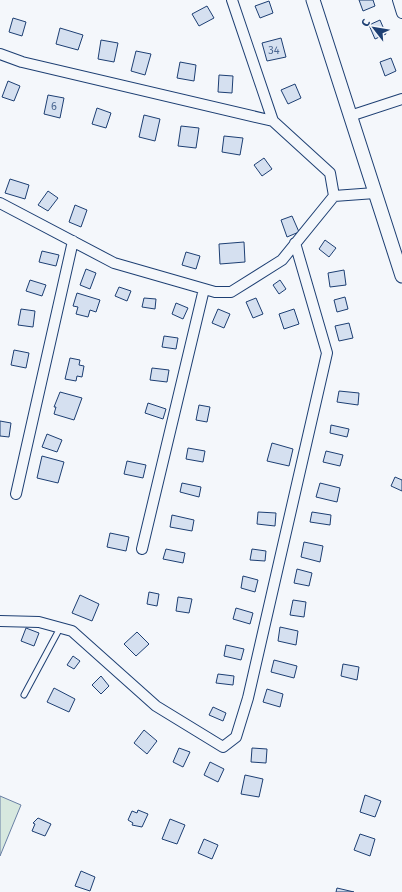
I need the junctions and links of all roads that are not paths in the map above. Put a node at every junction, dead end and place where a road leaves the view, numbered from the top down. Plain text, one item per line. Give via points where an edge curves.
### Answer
1 (232, 0) edge
2 (312, 0) edge
3 (398, 0) edge
4 (402, 13) edge
5 (0, 54) edge
6 (402, 99) edge
7 (350, 116) junction
8 (273, 121) junction
9 (375, 193) junction
10 (334, 196) junction
11 (0, 203) edge
12 (73, 241) junction
13 (295, 243) junction
14 (402, 276) edge
15 (204, 289) junction
16 (16, 494) dead end
17 (142, 549) dead end
18 (0, 621) edge
19 (60, 628) junction
20 (24, 695) dead end

1 - 8 street
2 - 7 street
3 - 4 street
5 - 8 street via 22,62
6 - 7 street
7 - 9 street
8 - 10 street via 330,173
9 - 10 street
9 - 14 street
10 - 13 street
11 - 12 street
12 - 15 street via 114,263
12 - 16 street
13 - 15 street via 282,260 231,292
13 - 19 street via 327,353 250,691 236,737 223,747 156,706 72,631
15 - 17 street
18 - 19 street via 39,622
19 - 20 lane

